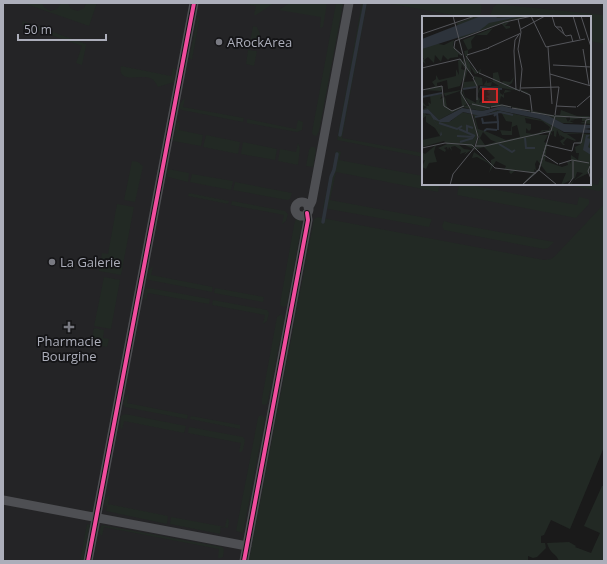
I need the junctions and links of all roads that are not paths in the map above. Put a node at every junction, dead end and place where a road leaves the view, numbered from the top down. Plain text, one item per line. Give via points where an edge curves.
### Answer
1 (194, 3) edge
2 (348, 3) edge
3 (3, 500) edge
4 (96, 518) junction
5 (247, 546) junction
6 (88, 561) edge
7 (244, 561) edge

1 - 4 street
2 - 5 street via 312,201 307,210 308,220
3 - 4 street
4 - 5 street
4 - 6 street
5 - 7 street

